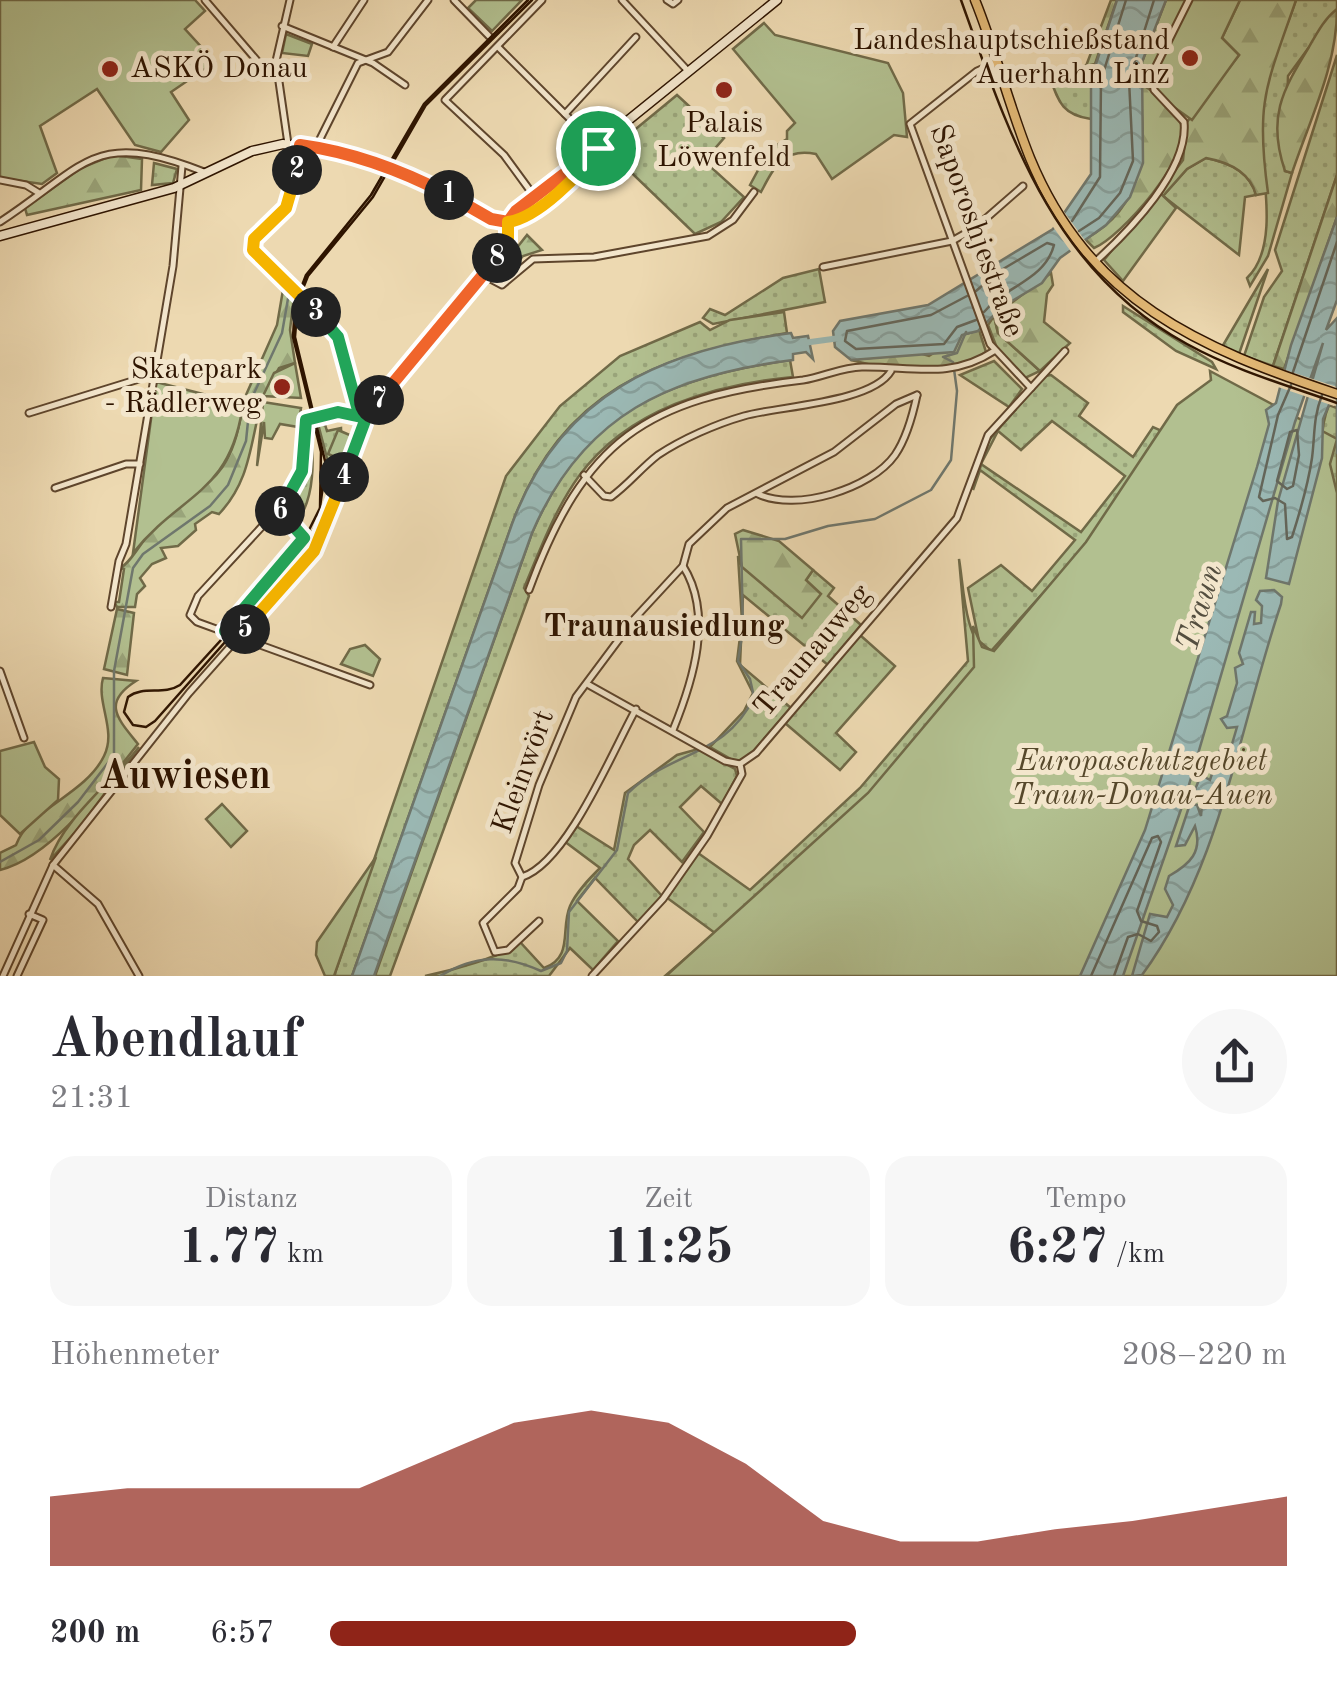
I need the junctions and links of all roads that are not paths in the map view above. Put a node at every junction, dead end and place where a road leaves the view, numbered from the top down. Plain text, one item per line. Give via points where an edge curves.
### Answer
1 (204, 0) edge
2 (290, 0) edge
3 (364, 0) edge
4 (428, 0) edge
5 (454, 0) edge
6 (542, 0) edge
7 (622, 0) edge
8 (668, 0) edge
9 (678, 0) edge
10 (777, 0) edge
11 (975, 0) edge
12 (1189, 0) edge
13 (282, 26) junction
14 (489, 36) dead end
15 (636, 38) dead end
16 (497, 46) junction
17 (334, 47) junction
18 (366, 60) junction
19 (998, 62) junction
20 (276, 66) junction
21 (688, 72) junction
22 (405, 85) dead end
23 (565, 114) junction
24 (288, 144) junction
25 (300, 145) junction
26 (316, 147) junction
27 (598, 148) junction
28 (182, 166) junction
29 (206, 174) junction
30 (0, 180) edge
31 (181, 185) junction
32 (1023, 186) dead end
33 (754, 192) dead end
34 (39, 194) junction
35 (534, 197) junction
36 (0, 222) edge
37 (508, 222) junction
38 (0, 236) edge
39 (952, 241) junction
40 (1094, 262) junction
41 (824, 267) dead end
42 (483, 275) junction
43 (994, 351) junction
44 (1065, 351) dead end
45 (892, 370) junction
46 (155, 374) junction
47 (1031, 388) junction
48 (1337, 394) edge
49 (29, 414) dead end
50 (362, 416) junction
51 (140, 464) junction
52 (584, 474) junction
53 (55, 488) dead end
54 (758, 494) junction
55 (280, 510) junction
56 (683, 566) junction
57 (529, 590) dead end
58 (112, 607) dead end
59 (225, 631) junction
60 (238, 636) junction
61 (0, 671) edge
62 (370, 684) dead end
63 (589, 685) junction
64 (636, 709) junction
65 (672, 730) junction
66 (24, 738) dead end
67 (740, 764) junction
68 (53, 865) junction
69 (522, 877) junction
70 (28, 914) junction
71 (539, 921) dead end
72 (3, 976) edge
73 (17, 976) edge
74 (139, 976) edge
75 (592, 976) edge

1 - 20 street via 259,62
2 - 13 street
3 - 17 street
4 - 18 street via 388,52
5 - 14 street
6 - 16 street
7 - 21 street
8 - 9 street
10 - 21 main road
11 - 19 main road
12 - 40 street via 1152,74 1154,90 1181,114 1183,152
13 - 17 street
13 - 20 street
15 - 23 street
16 - 23 street
16 - 35 street via 445,100 504,155
17 - 18 street
18 - 22 street
18 - 26 street via 358,63
19 - 39 street, Saporoshjestraße via 976,71 910,124
19 - 40 main road via 1028,154 1058,213
20 - 24 street
21 - 27 main road
23 - 27 street
24 - 25 main road
24 - 29 main road via 263,146
25 - 26 main road
25 - 50 street via 286,208 254,239 253,250 334,331
26 - 37 main road via 408,175
27 - 35 main road
27 - 37 main road via 541,204
28 - 29 street
28 - 31 street
28 - 34 street via 142,152 109,151 86,159
29 - 31 main road
30 - 34 street
31 - 38 main road
31 - 46 street
32 - 39 street
33 - 42 street via 732,220 703,238 533,259 502,285
34 - 36 street
35 - 37 main road
37 - 42 street via 506,247
39 - 41 street
39 - 43 street, Saporoshjestraße
40 - 48 main road via 1148,311 1220,352
42 - 50 street
43 - 45 street via 950,370
43 - 47 street, Saporoshjestraße
44 - 47 street, Traunauweg
45 - 52 street via 855,367 694,400 647,423
45 - 52 street via 880,382 835,398 715,427 663,452 612,497
46 - 49 street
46 - 51 street
47 - 67 street, Traunauweg via 988,435 957,518
50 - 55 street via 338,412 306,420 302,471
50 - 60 street via 314,551
51 - 53 street
51 - 58 street
52 - 57 street
54 - 54 street, Kleinwört via 834,452 896,404 917,396 899,449 874,475 815,496 777,500
54 - 56 street, Kleinwört via 727,508 689,544
55 - 59 street via 303,533 303,542
55 - 59 street via 194,603 193,620
56 - 63 street, Kleinwört via 635,618
56 - 65 street via 695,590 698,628 692,674
59 - 60 street
60 - 62 street
60 - 68 street
61 - 66 street
63 - 64 street
63 - 69 street, Kleinwört via 575,700 539,785 515,864
64 - 65 street
64 - 69 street via 569,831
65 - 67 street
67 - 75 street, Traunauweg via 742,774 707,836 663,899
68 - 70 street
68 - 74 street via 97,903
69 - 71 street, Kleinwört via 483,923 489,948 508,950
70 - 72 street
70 - 73 street via 43,920

